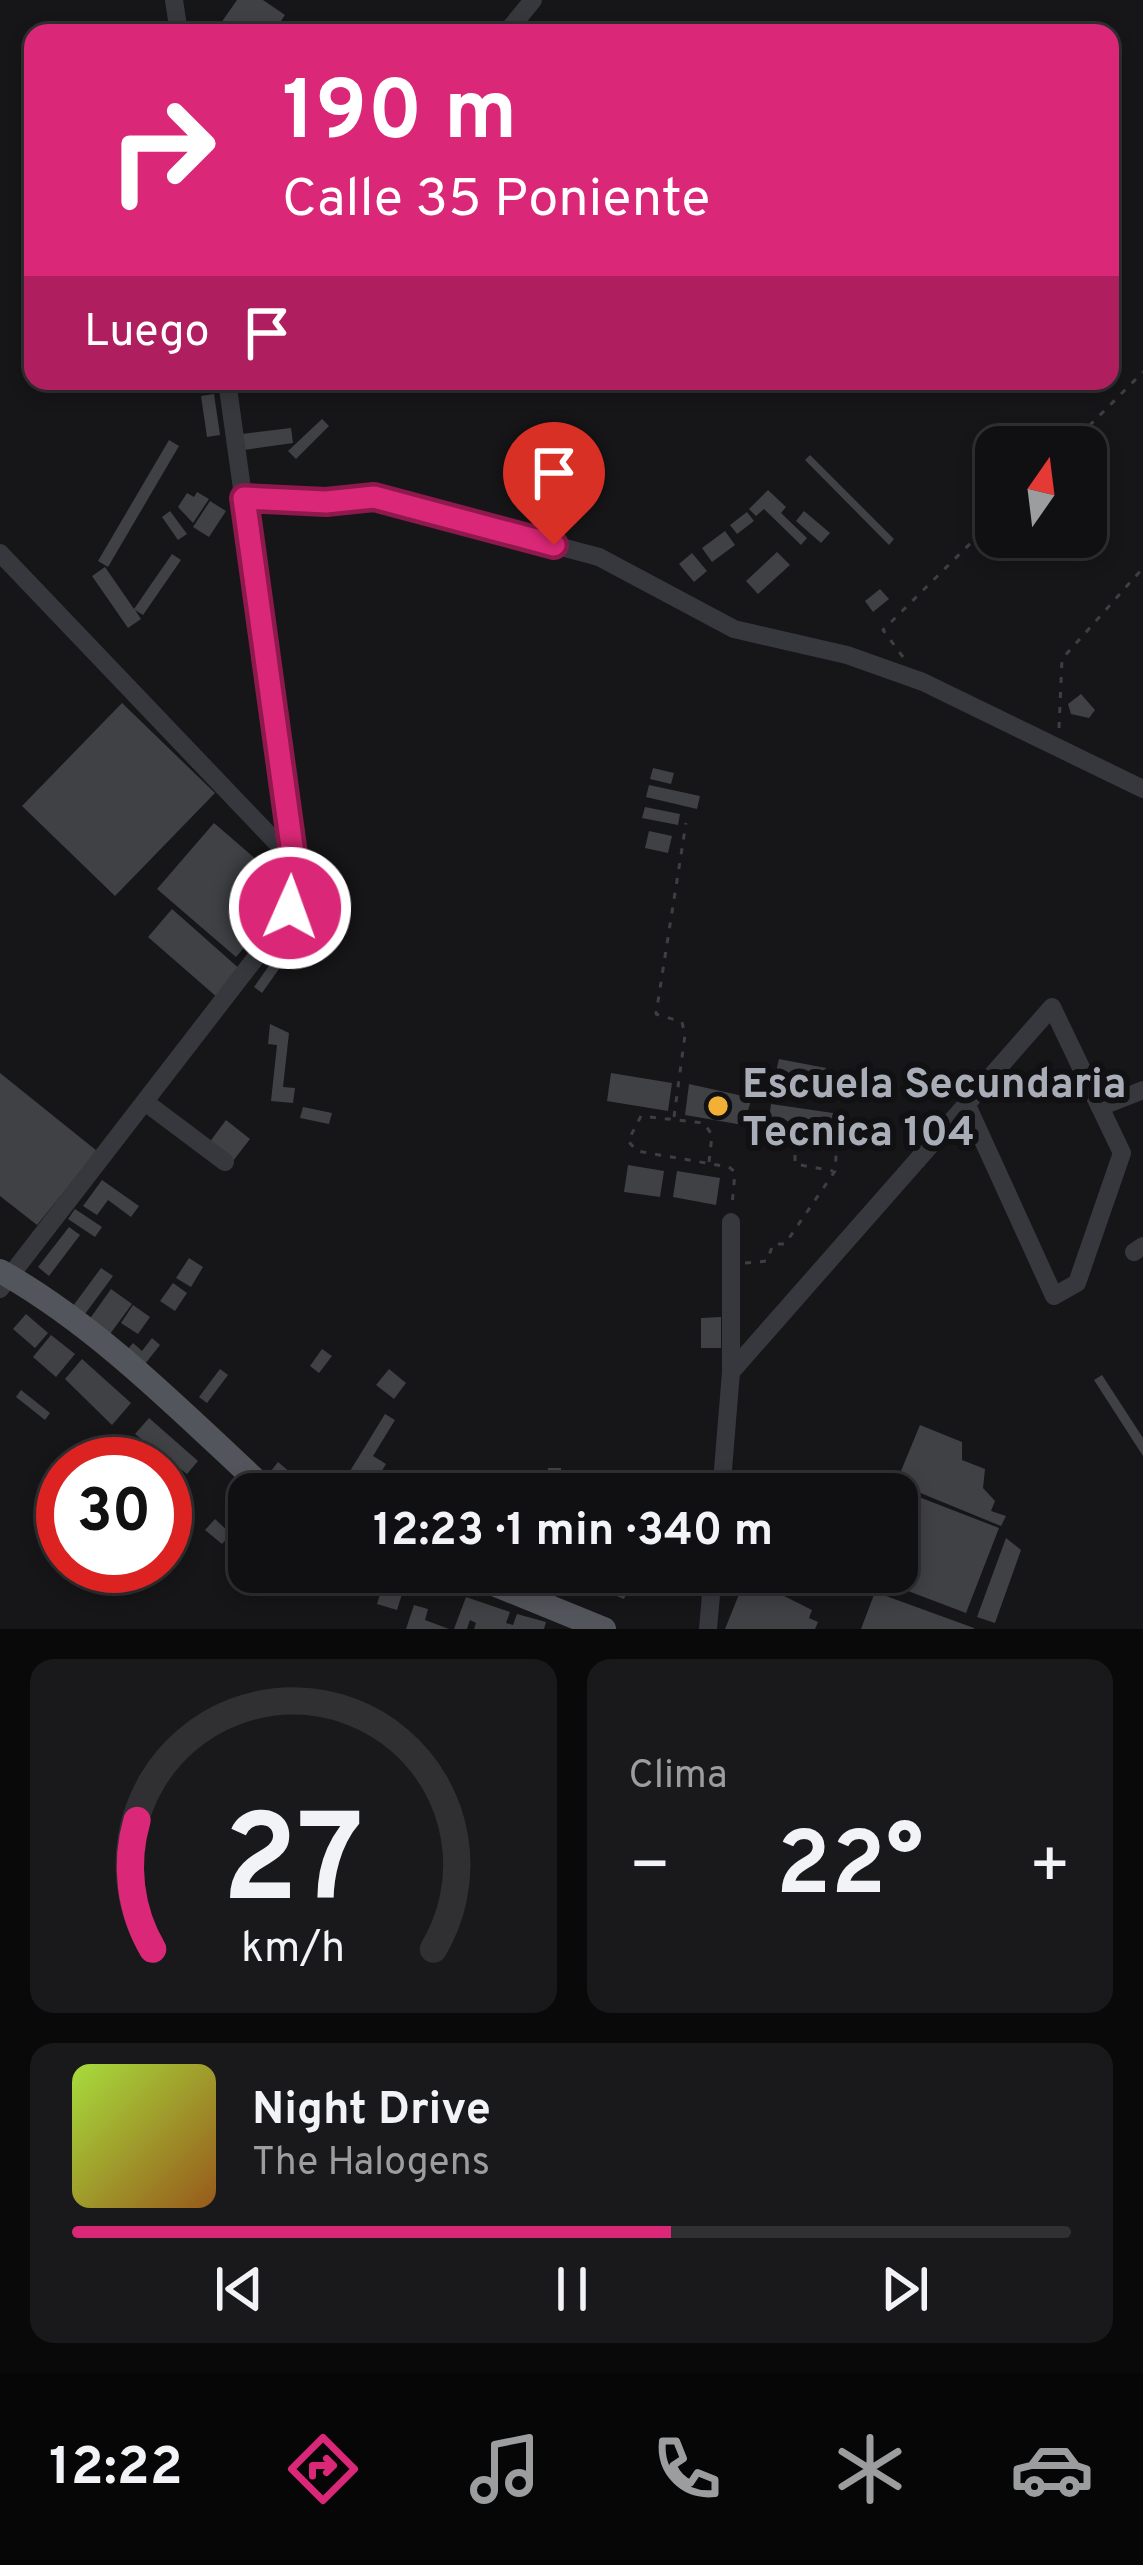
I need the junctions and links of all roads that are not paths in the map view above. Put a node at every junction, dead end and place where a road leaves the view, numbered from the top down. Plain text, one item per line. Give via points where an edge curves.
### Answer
1 (533, 0) edge
2 (513, 24) edge
3 (228, 390) edge
4 (244, 498) junction
5 (0, 553) edge
6 (1143, 789) edge
7 (294, 861) junction
8 (1143, 1090) edge
9 (145, 1102) junction
10 (966, 1103) junction
11 (1100, 1107) junction
12 (225, 1162) dead end
13 (731, 1222) road end
14 (2, 1281) edge
15 (731, 1372) junction
16 (252, 1473) edge
17 (723, 1473) edge
18 (516, 1593) edge
19 (711, 1593) edge
20 (604, 1629) edge
21 (708, 1629) edge

1 - 2 street
3 - 4 street
4 - 6 street via 374,497 599,557 734,628 922,682
4 - 7 street
5 - 7 street
7 - 9 street via 290,908 274,934
8 - 11 street
9 - 12 street
9 - 14 street
10 - 11 street via 1052,1007
10 - 11 street via 1054,1296 1077,1283 1122,1153
10 - 15 street
13 - 15 street
14 - 16 main road via 153,1385
15 - 17 street
18 - 20 main road
19 - 21 street

